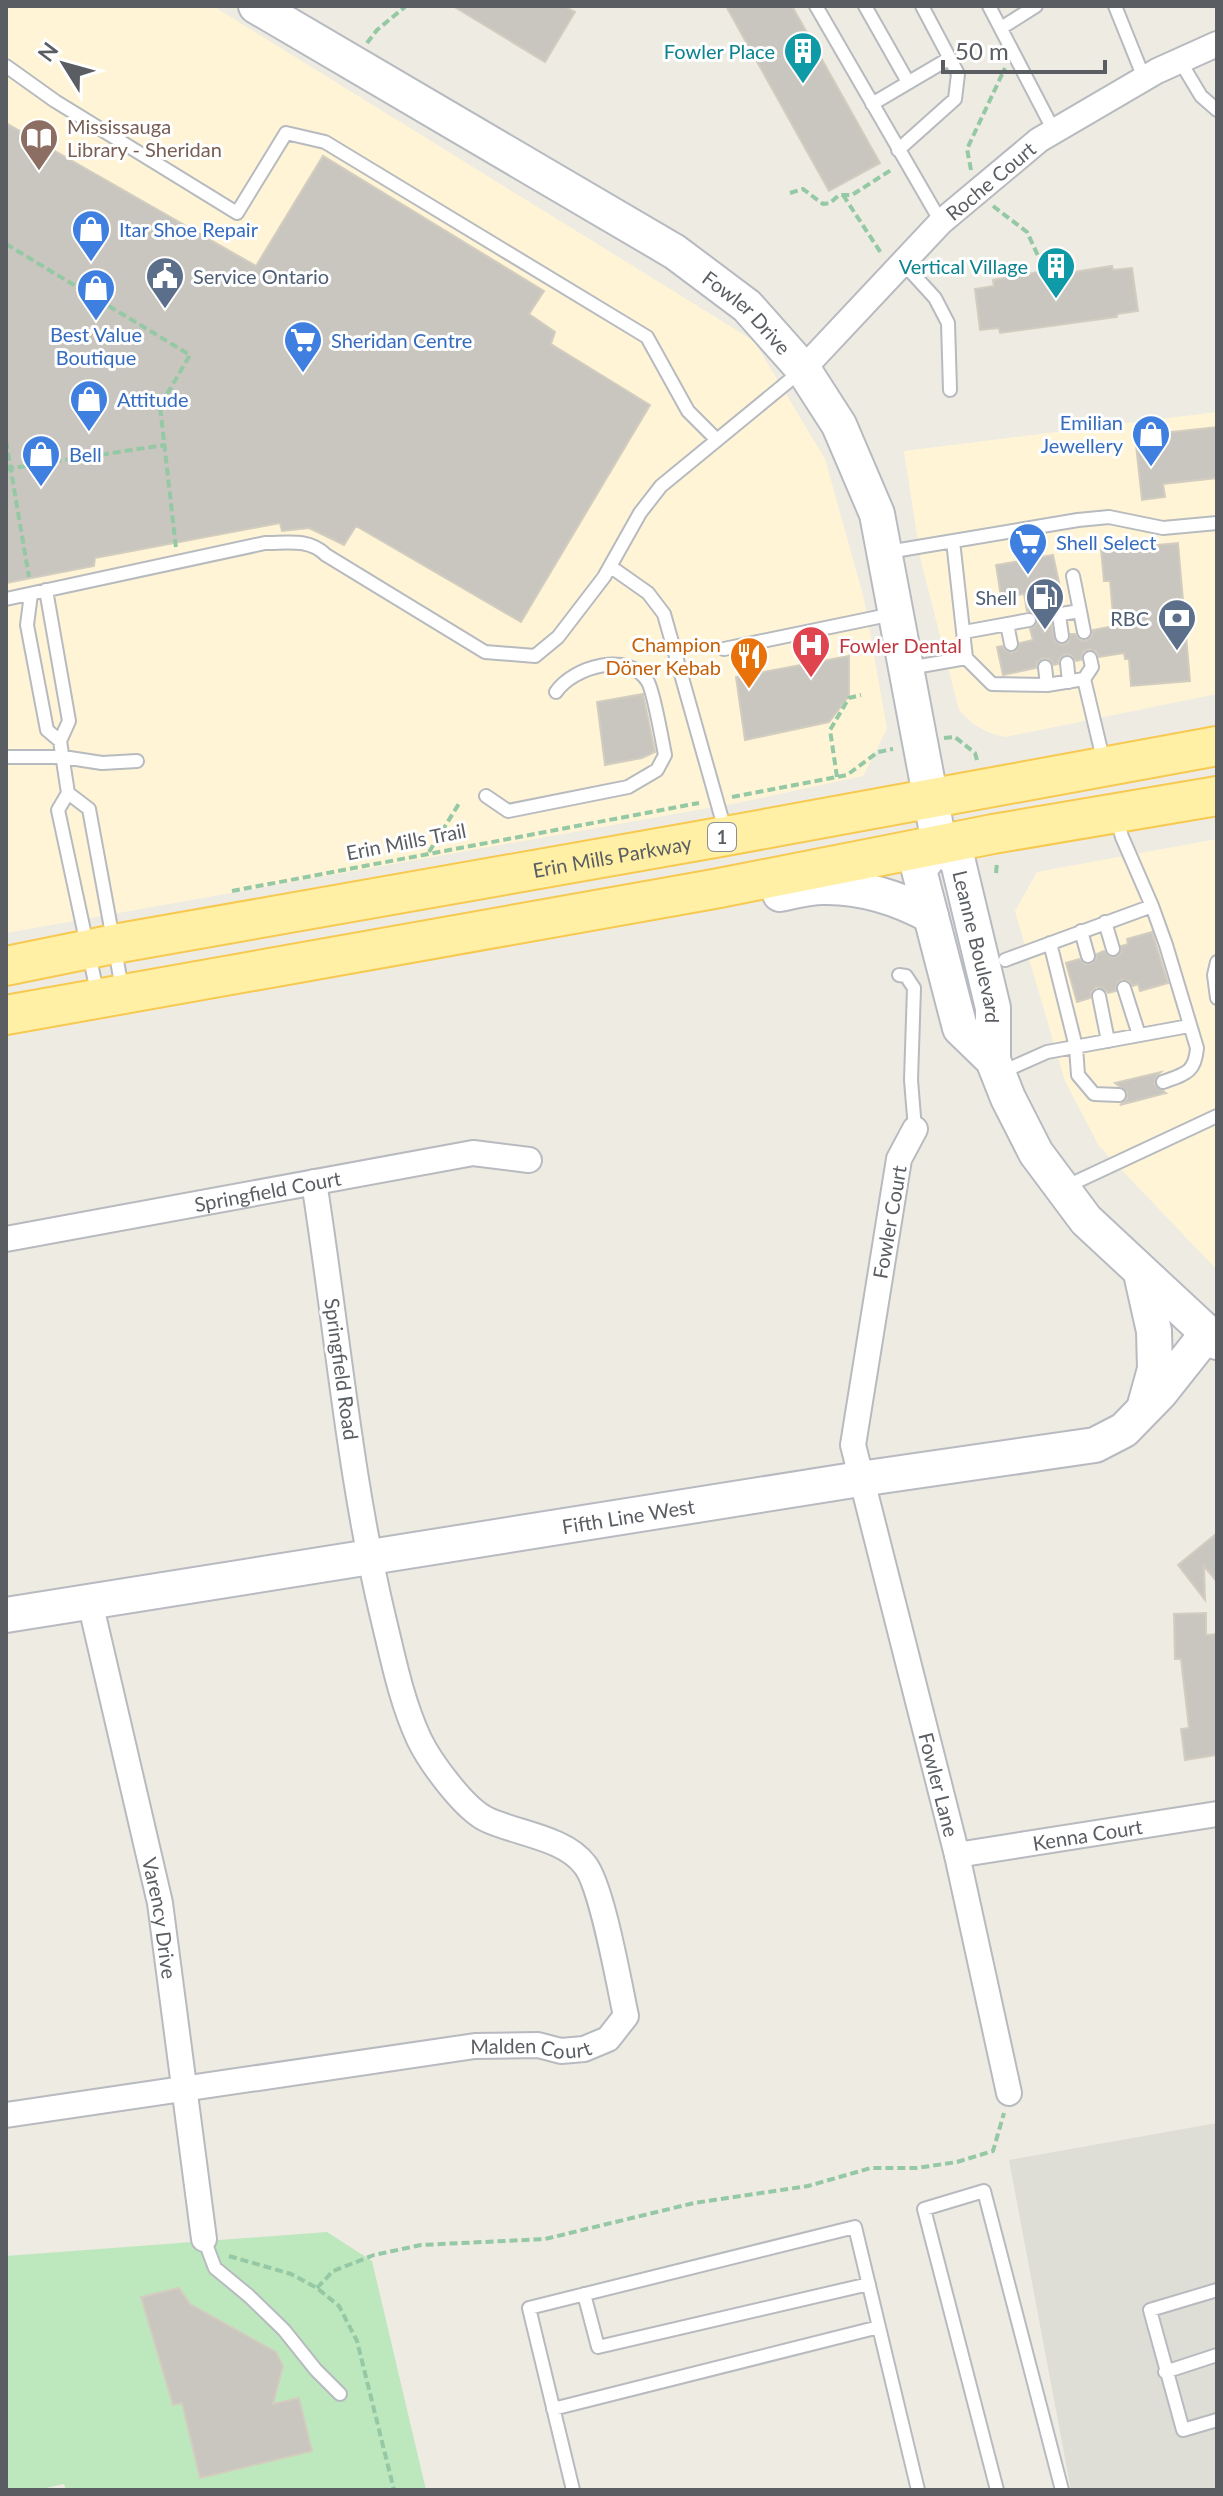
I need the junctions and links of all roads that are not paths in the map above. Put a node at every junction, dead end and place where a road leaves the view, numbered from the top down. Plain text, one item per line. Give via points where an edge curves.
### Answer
1 (256, 6) edge
2 (816, 6) edge
3 (865, 6) edge
4 (922, 6) edge
5 (989, 6) edge
6 (1036, 6) edge
7 (1115, 6) edge
8 (1001, 28) junction
9 (1217, 44) edge
10 (950, 58) junction
11 (1180, 61) junction
12 (6, 66) edge
13 (1144, 78) junction
14 (908, 82) junction
15 (872, 104) junction
16 (1217, 110) edge
17 (1054, 131) junction
18 (902, 156) junction
19 (941, 222) junction
20 (898, 268) junction
21 (803, 369) junction
22 (950, 390) dead end
23 (717, 440) junction
24 (1217, 523) edge
25 (953, 541) junction
26 (885, 553) junction
27 (611, 567) junction
28 (1073, 576) dead end
29 (46, 590) junction
30 (31, 594) junction
31 (6, 599) edge
32 (1080, 611) junction
33 (896, 614) junction
34 (1029, 620) dead end
35 (1007, 624) junction
36 (964, 632) junction
37 (1084, 632) dead end
38 (1062, 636) dead end
39 (1011, 644) dead end
40 (724, 649) dead end
41 (966, 658) junction
42 (1090, 658) dead end
43 (1067, 663) dead end
44 (1045, 667) dead end
45 (907, 669) junction
46 (1084, 679) junction
47 (1069, 682) junction
48 (1047, 685) junction
49 (556, 692) dead end
50 (60, 741) junction
51 (1217, 746) edge
52 (6, 757) edge
53 (63, 757) junction
54 (137, 761) dead end
55 (1105, 766) junction
56 (68, 793) junction
57 (486, 796) dead end
58 (1217, 796) edge
59 (931, 797) junction
60 (1115, 813) junction
61 (726, 836) junction
62 (939, 843) junction
63 (714, 889) junction
64 (1152, 906) junction
65 (931, 916) junction
66 (1105, 922) junction
67 (1081, 931) junction
68 (1050, 943) junction
69 (101, 946) junction
70 (1113, 949) dead end
71 (1088, 956) dead end
72 (1005, 960) dead end
73 (1217, 962) edge
74 (6, 966) edge
75 (899, 975) dead end
76 (1124, 988) dead end
77 (111, 994) junction
78 (1099, 996) dead end
79 (1217, 998) edge
80 (6, 1015) edge
81 (1189, 1026) junction
82 (1139, 1035) junction
83 (1108, 1041) junction
84 (1076, 1047) junction
85 (996, 1067) junction
86 (1163, 1082) dead end
87 (1119, 1095) dead end
88 (1217, 1116) edge
89 (915, 1129) joint
90 (529, 1160) dead end
91 (314, 1182) junction
92 (1062, 1189) junction
93 (6, 1239) edge
94 (1141, 1271) junction
95 (1212, 1338) edge
96 (1144, 1409) junction
97 (860, 1479) junction
98 (368, 1556) junction
99 (90, 1602) junction
100 (6, 1615) edge
101 (1217, 1814) edge
102 (957, 1855) junction
103 (184, 2087) junction
104 (1009, 2093) road end
105 (6, 2115) edge
106 (204, 2239) joint
107 (869, 2284) junction
108 (1217, 2290) edge
109 (584, 2294) junction
110 (879, 2327) junction
111 (1217, 2355) edge
112 (1165, 2372) junction
113 (340, 2394) dead end
114 (553, 2409) junction
115 (1217, 2420) edge
116 (573, 2490) edge
117 (918, 2490) edge
118 (997, 2490) edge
119 (1062, 2490) edge

1 - 21 street, Fowler Drive via 675,252 747,306
2 - 15 lane
3 - 14 lane
4 - 10 lane
5 - 8 lane
6 - 8 lane
7 - 13 lane
8 - 17 lane
9 - 11 street, Roche Court
10 - 14 lane
10 - 18 lane via 958,74 955,99
11 - 13 street, Roche Court
11 - 16 lane via 1201,96
12 - 23 lane via 237,213 286,133 325,142 647,337 688,411
13 - 17 street, Roche Court
14 - 15 lane
15 - 18 lane
17 - 19 street, Roche Court
18 - 19 lane
19 - 20 street, Roche Court
20 - 21 street, Roche Court
20 - 22 lane via 935,298 948,323
21 - 23 lane
21 - 26 street, Fowler Drive via 839,425 877,514
23 - 27 lane via 661,486
24 - 25 lane via 1163,528 1109,517
25 - 26 lane
25 - 36 lane
26 - 33 street, Fowler Drive
27 - 29 lane via 558,637 535,656 485,652 305,543 265,543
27 - 61 lane via 648,593 664,614
28 - 32 lane
29 - 30 lane
29 - 50 lane via 69,721
30 - 31 lane
30 - 50 lane via 27,625 47,730
32 - 37 lane
32 - 38 lane via 1057,615
33 - 40 lane
33 - 45 street, Fowler Drive
34 - 35 lane
35 - 36 lane
35 - 39 lane
36 - 41 lane
41 - 45 lane
41 - 48 lane via 992,684 1016,679
42 - 46 lane via 1092,667
43 - 47 lane
44 - 48 lane
45 - 59 street, Fowler Drive
46 - 47 lane
46 - 55 lane
47 - 48 lane
49 - 57 lane via 584,670 606,665 633,668 648,682 665,755 657,770 628,787 508,811
50 - 53 lane
51 - 55 main road, Erin Mills Parkway / 1
52 - 53 lane
53 - 54 lane
53 - 56 lane
55 - 59 main road, Erin Mills Parkway / 1
56 - 69 lane via 58,810 84,920
56 - 69 lane via 89,809
58 - 60 main road
59 - 61 main road, Erin Mills Parkway / 1
59 - 62 street, Fowler Drive
60 - 62 main road
60 - 64 lane
61 - 69 main road, Erin Mills Parkway / 1
62 - 63 main road
62 - 65 street, Leanne Boulevard via 919,870
62 - 85 street, Leanne Boulevard via 958,862 993,1008
63 - 65 street via 744,900 845,888 883,895
63 - 77 main road
64 - 66 lane
64 - 81 lane
65 - 85 street, Leanne Boulevard via 960,1028
66 - 67 lane
66 - 70 lane
67 - 68 lane
67 - 71 lane
68 - 72 lane
68 - 84 lane
69 - 74 main road, Erin Mills Parkway / 1
69 - 77 lane
69 - 77 lane
73 - 79 lane
75 - 89 lane, Fowler Court via 914,988
76 - 82 lane
77 - 80 main road
78 - 83 lane
81 - 82 lane
81 - 86 lane via 1196,1063 1187,1073
82 - 83 lane
83 - 84 lane
84 - 85 lane
84 - 87 lane via 1084,1086 1094,1094
85 - 92 street, Leanne Boulevard via 1036,1153
88 - 92 lane
89 - 97 street, Fowler Court via 899,1159 853,1445
90 - 91 street, Springfield Court via 473,1153
91 - 93 street, Springfield Court
91 - 98 street, Springfield Road
92 - 94 street, Leanne Boulevard via 1086,1220
94 - 95 street, Leanne Boulevard
94 - 96 street via 1154,1323 1155,1356
95 - 96 street, Fifth Line West
96 - 97 street, Fifth Line West via 1124,1430 1095,1445
97 - 98 street, Fifth Line West
97 - 102 street, Fowler Lane
98 - 99 street, Fifth Line West
98 - 103 street, Malden Court via 401,1693 439,1776 484,1819 566,1846 587,1866 626,2016 608,2039 584,2049 475,2046
99 - 100 street, Fifth Line West
99 - 103 street, Varency Drive via 160,1903
101 - 102 street, Kenna Court
102 - 104 street, Fowler Lane
103 - 105 street, Malden Court
103 - 106 street, Varency Drive
106 - 113 lane via 215,2268 284,2330
107 - 109 lane via 598,2347
107 - 109 lane via 855,2227
107 - 110 lane
108 - 112 lane via 1150,2310
109 - 114 lane via 529,2308
110 - 114 lane
110 - 117 lane
111 - 112 lane
112 - 115 lane via 1183,2430
114 - 116 lane
118 - 119 lane via 924,2209 984,2191

